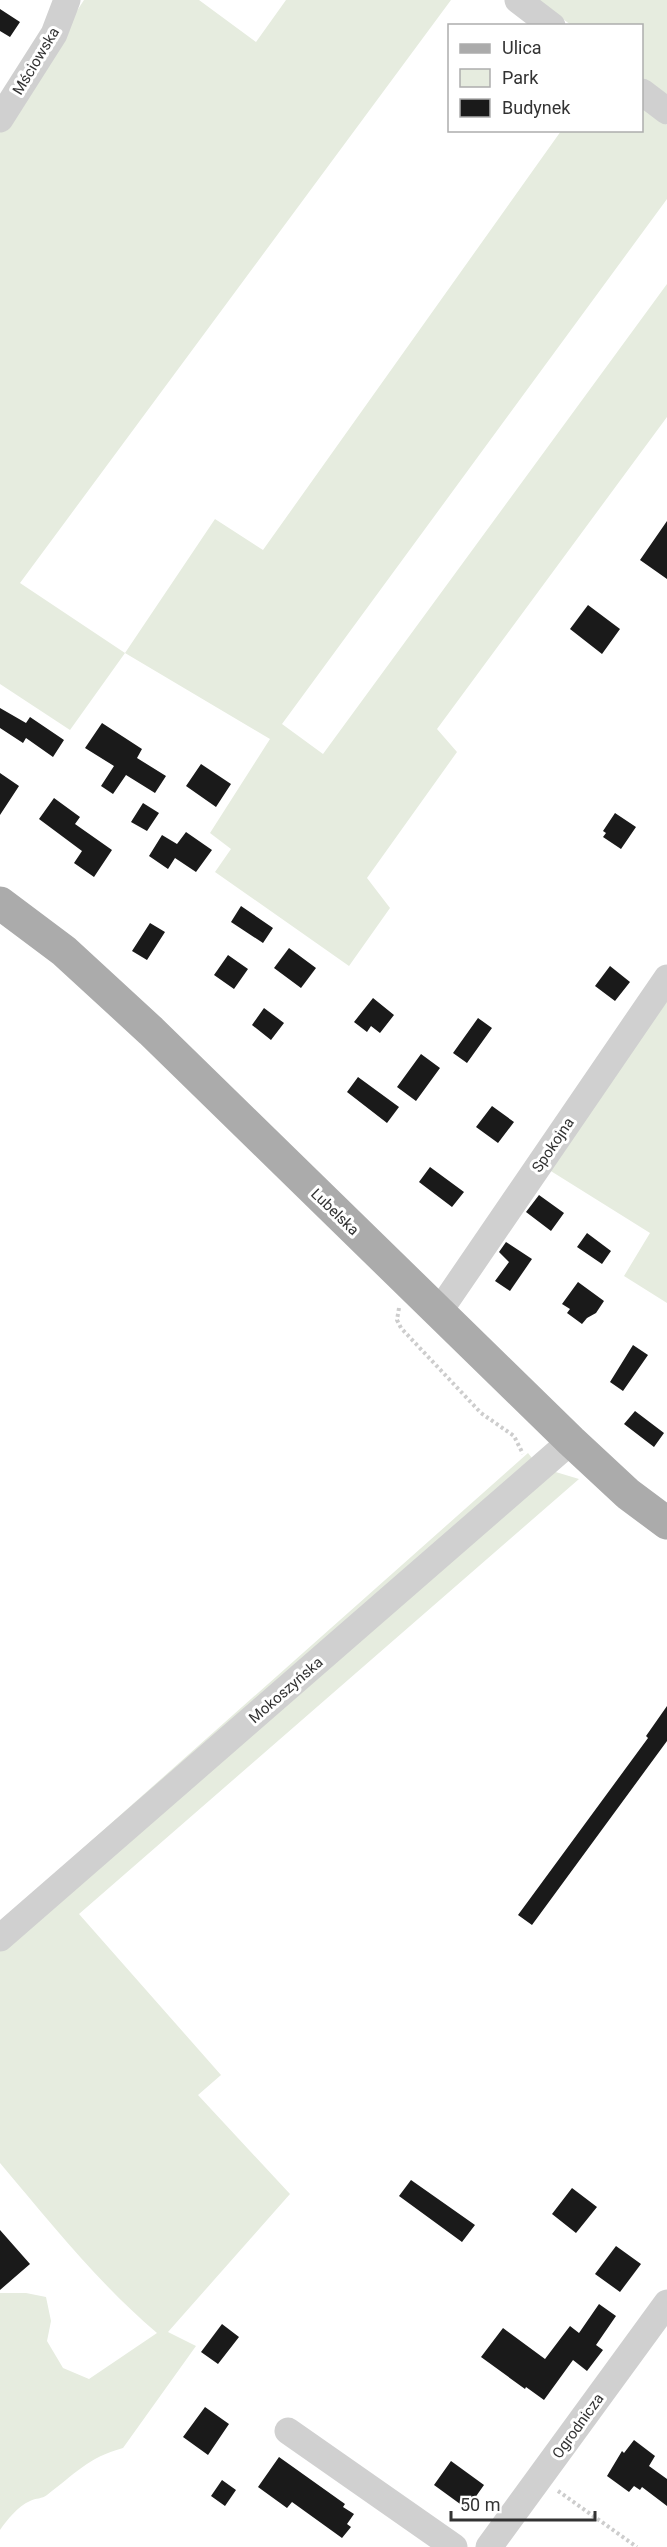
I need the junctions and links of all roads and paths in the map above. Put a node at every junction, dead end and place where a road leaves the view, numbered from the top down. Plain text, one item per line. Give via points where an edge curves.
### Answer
1 (67, 0) edge
2 (518, 0) edge
3 (549, 24) edge
4 (643, 93) edge
5 (667, 111) edge
6 (0, 119) edge
7 (0, 903) edge
8 (667, 978) edge
9 (400, 1306) dead end
10 (438, 1313) junction
11 (571, 1441) junction
12 (523, 1455) dead end
13 (667, 1523) edge
14 (0, 1938) edge
15 (667, 2303) edge
16 (288, 2431) dead end
17 (540, 2478) junction
18 (454, 2547) edge
19 (489, 2547) edge
20 (638, 2547) edge

1 - 6 street, Mściowska via 54,34
2 - 3 street
4 - 5 street
7 - 10 main road, Lubelska via 82,967
8 - 10 street, Spokojna
9 - 12 path via 396,1315 401,1328 482,1413 514,1436
10 - 11 main road, Lubelska
11 - 13 main road, Lubelska via 628,1494
11 - 14 street, Mokoszyńska
15 - 17 street, Ogrodnicza
16 - 18 street
17 - 19 street, Ogrodnicza
17 - 20 path

